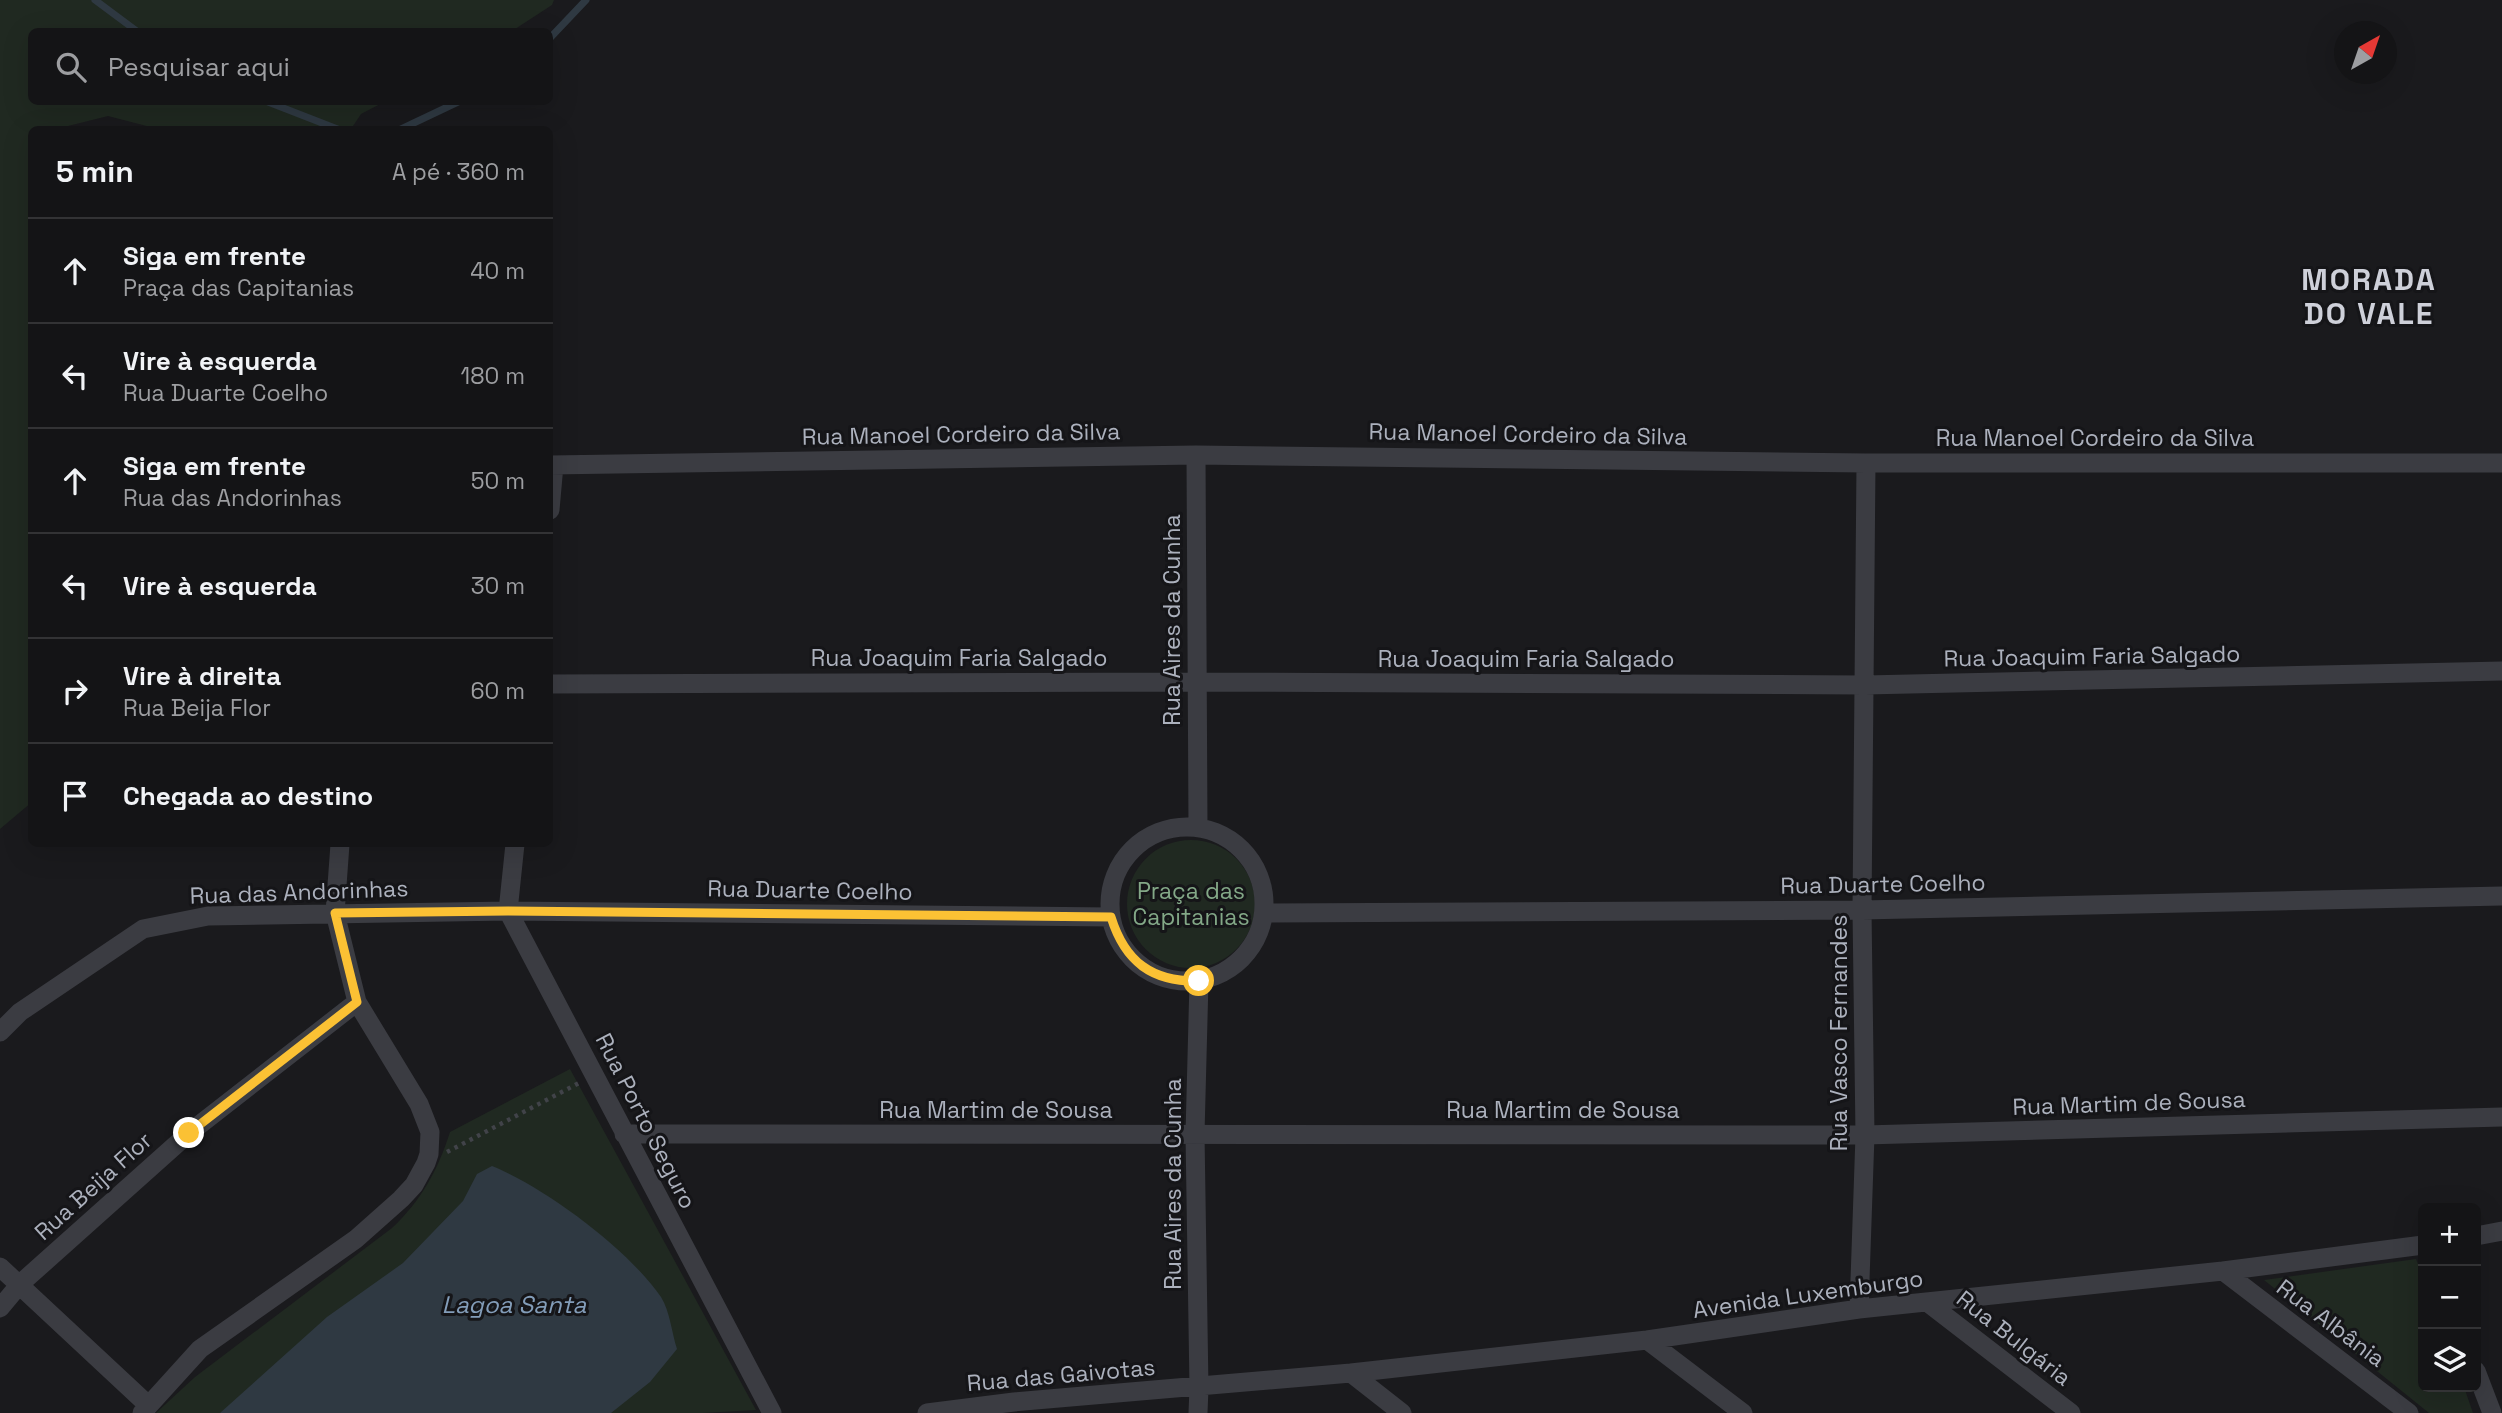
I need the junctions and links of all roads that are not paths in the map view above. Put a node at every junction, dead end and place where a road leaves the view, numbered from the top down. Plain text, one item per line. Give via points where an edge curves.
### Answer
1 (1196, 455) junction
2 (1866, 463) junction
3 (2502, 463) edge
4 (553, 465) edge
5 (2502, 671) edge
6 (1196, 682) junction
7 (553, 684) edge
8 (1865, 685) junction
9 (1198, 827) junction
10 (340, 847) edge
11 (515, 847) edge
12 (2502, 896) edge
13 (1862, 910) junction
14 (508, 911) junction
15 (335, 913) junction
16 (1265, 913) junction
17 (1111, 917) junction
18 (1199, 981) junction
19 (357, 1002) junction
20 (0, 1032) edge
21 (2502, 1117) edge
22 (624, 1134) junction
23 (1195, 1134) junction
24 (1866, 1135) junction
25 (2502, 1231) edge
26 (2481, 1235) edge
27 (2418, 1246) edge
28 (0, 1267) edge
29 (2224, 1271) junction
30 (20, 1284) junction
31 (1927, 1302) junction
32 (0, 1308) edge
33 (1859, 1309) junction
34 (1647, 1340) junction
35 (1350, 1373) junction
36 (2481, 1384) edge
37 (1199, 1388) junction
38 (1012, 1408) edge
39 (145, 1409) edge
40 (772, 1413) edge
41 (927, 1413) edge
42 (1198, 1413) edge
43 (1402, 1413) edge
44 (1742, 1413) edge
45 (2071, 1413) edge
46 (2409, 1413) edge
47 (2492, 1413) edge

1 - 2 street, Rua Manoel Cordeiro da Silva
1 - 4 street, Rua Manoel Cordeiro da Silva
1 - 6 street, Rua Aires da Cunha
2 - 3 street, Rua Manoel Cordeiro da Silva
2 - 8 street, Rua Vasco Fernandes
5 - 8 street, Rua Joaquim Faria Salgado
6 - 7 street, Rua Joaquim Faria Salgado
6 - 8 street, Rua Joaquim Faria Salgado
6 - 9 street, Rua Aires da Cunha
8 - 13 street, Rua Vasco Fernandes
9 - 16 street via 1227,837 1249,857 1262,884
9 - 17 street via 1169,828 1143,840 1122,861 1111,888
10 - 15 street
11 - 14 street
12 - 13 street, Rua Duarte Coelho
13 - 16 street, Rua Duarte Coelho
13 - 24 street, Rua Vasco Fernandes
14 - 15 street, Rua das Andorinhas
14 - 17 street, Rua Duarte Coelho
14 - 22 street, Rua Porto Seguro
15 - 19 street
15 - 20 street, Rua das Andorinhas via 208,916 143,929 20,1012
16 - 18 street via 1258,937 1244,958 1223,973
17 - 18 street via 1116,933 1136,961 1165,978
18 - 23 street, Rua Aires da Cunha
19 - 30 street, Rua Beija Flor via 189,1133
19 - 39 street via 419,1104 429,1132 426,1163 414,1185 365,1231 200,1349
21 - 24 street, Rua Martim de Sousa
22 - 23 street, Rua Martim de Sousa
22 - 40 street, Rua Porto Seguro
23 - 24 street, Rua Martim de Sousa
23 - 37 street, Rua Aires da Cunha
24 - 33 street, Rua Vasco Fernandes
25 - 26 street
27 - 29 street, Avenida Luxemburgo
28 - 30 street
29 - 31 street, Avenida Luxemburgo
29 - 46 street, Rua Albânia
30 - 32 street, Rua Beija Flor
30 - 39 street
31 - 33 street, Avenida Luxemburgo
31 - 45 street, Rua Bulgária
33 - 34 street, Avenida Luxemburgo
34 - 35 street, Avenida Luxemburgo
34 - 44 street
35 - 37 street, Avenida Luxemburgo
35 - 43 street
36 - 47 street
37 - 38 street, Rua das Gaivotas
37 - 42 street, Rua Aires da Cunha
38 - 41 street, Rua das Gaivotas

